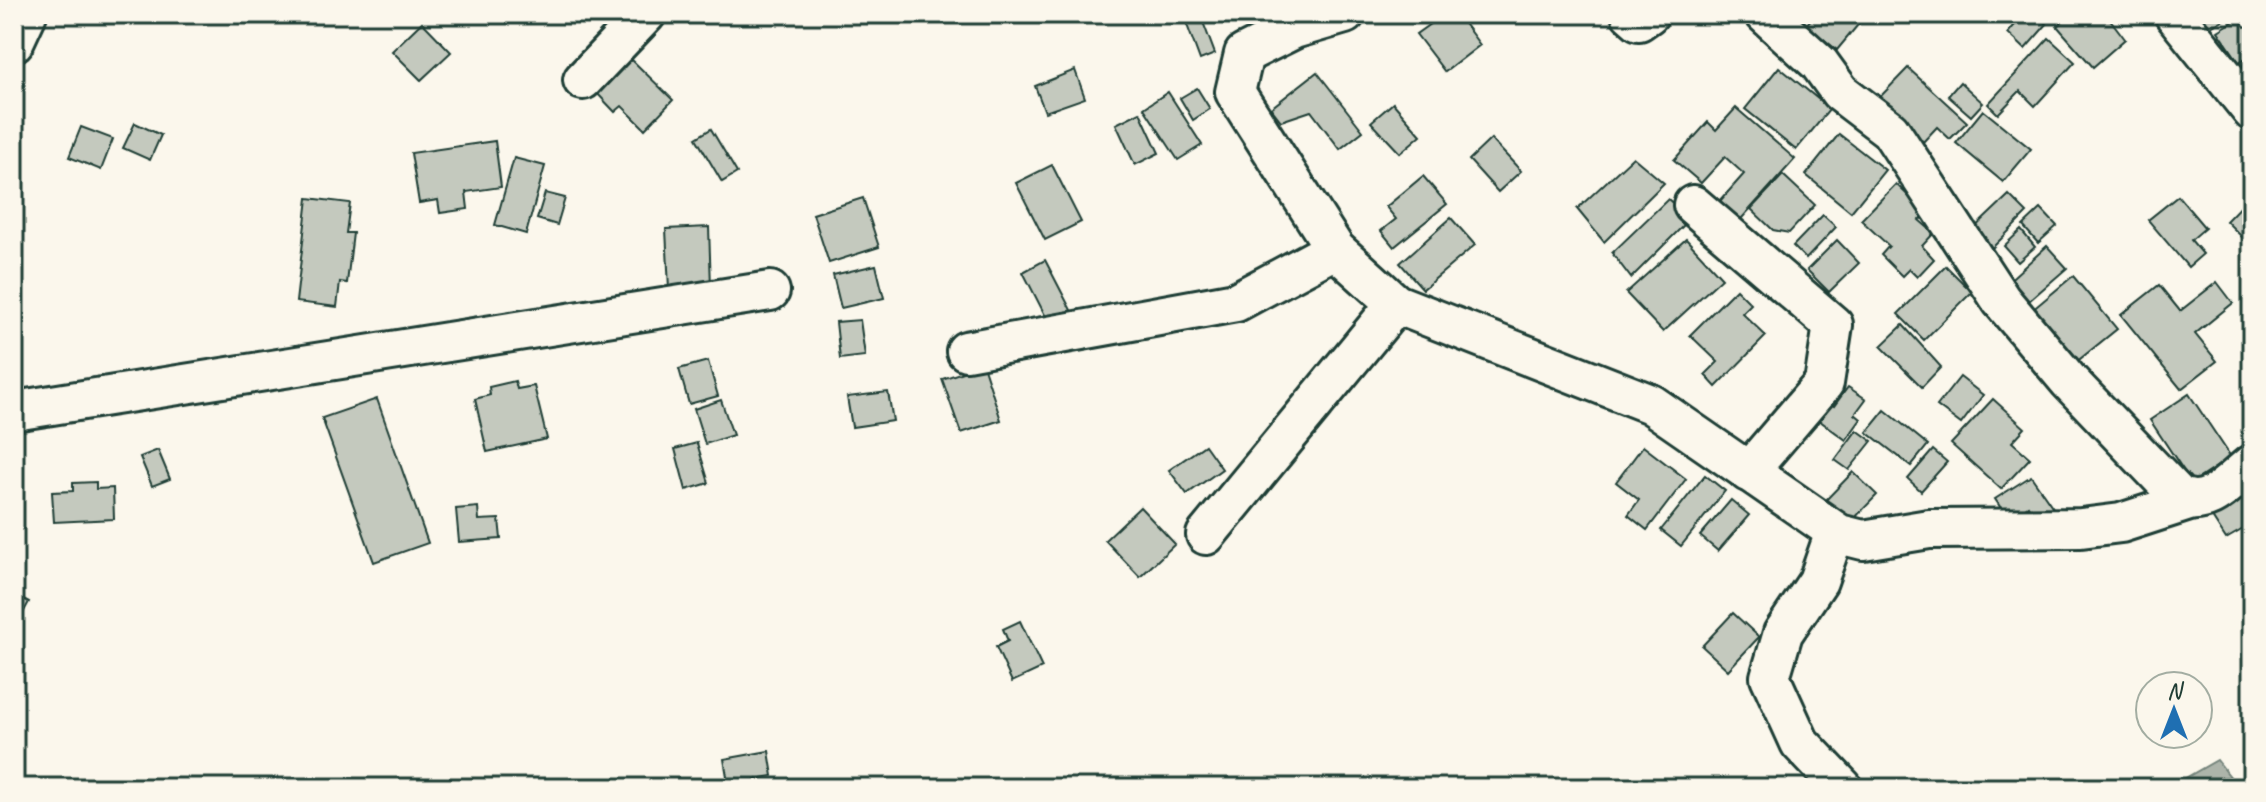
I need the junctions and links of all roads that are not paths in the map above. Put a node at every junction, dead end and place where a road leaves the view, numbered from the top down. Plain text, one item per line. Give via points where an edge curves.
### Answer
1 (27, 14) edge
2 (646, 14) edge
3 (1345, 14) edge
4 (1631, 14) edge
5 (1649, 14) edge
6 (1765, 14) edge
7 (2174, 14) edge
8 (14, 42) edge
9 (583, 80) dead end
10 (2252, 111) edge
11 (1693, 205) dead end
12 (1335, 249) junction
13 (770, 291) dead end
14 (1396, 304) junction
15 (966, 351) dead end
16 (14, 411) edge
17 (2252, 464) edge
18 (1748, 472) junction
19 (2189, 501) junction
20 (1835, 532) junction
21 (1206, 535) dead end
22 (1843, 788) edge

1 - 8 street
2 - 9 street
3 - 12 street via 1294,29 1244,54 1235,92
4 - 5 street via 1639,21
6 - 19 street via 1819,63 1840,92 1890,130 2001,300 2069,381 2174,492
7 - 10 street
11 - 18 street via 1833,325 1824,383
12 - 14 street
12 - 15 street via 1236,302
13 - 16 street
14 - 18 street via 1651,404
14 - 21 street
17 - 19 street via 2210,497
18 - 20 street
19 - 20 street via 2121,523 2081,528 1929,529 1863,540
20 - 22 street via 1818,581 1783,633 1770,677 1800,743

